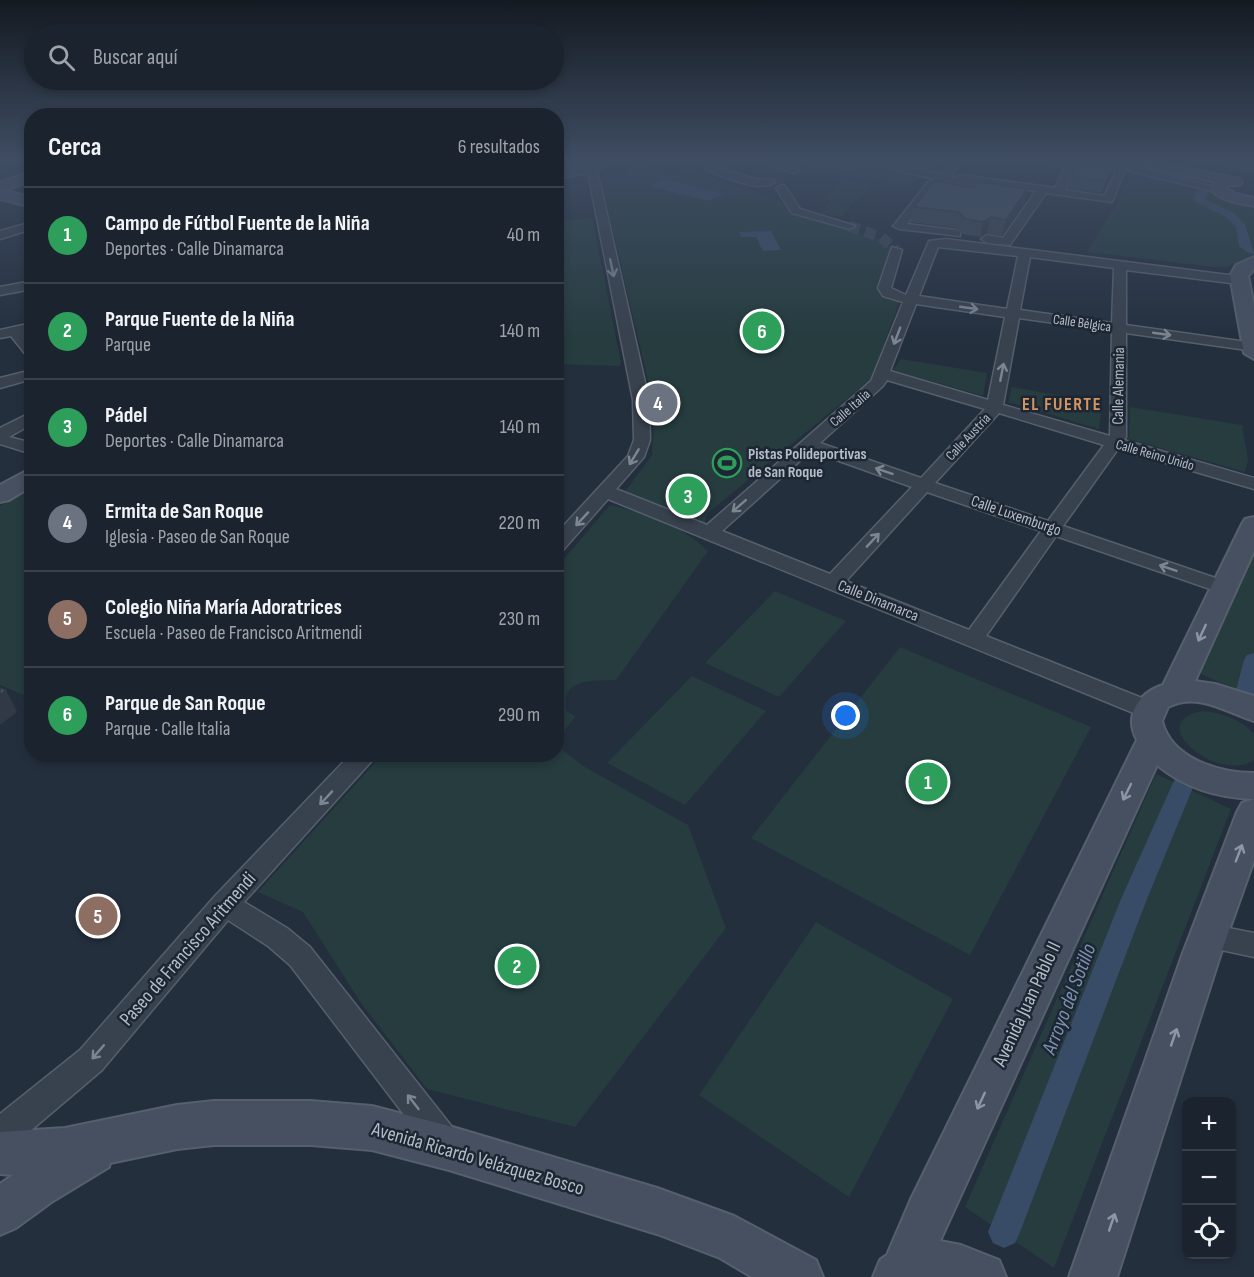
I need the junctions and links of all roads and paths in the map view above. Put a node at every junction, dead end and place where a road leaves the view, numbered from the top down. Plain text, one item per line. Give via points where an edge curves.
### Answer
1 (611, 221) edge
2 (830, 221) edge
3 (903, 221) edge
4 (1020, 221) edge
5 (849, 226) tunnel mouth
6 (24, 228) edge
7 (0, 235) edge
8 (896, 250) dead end
9 (1025, 252) junction
10 (1254, 262) edge
11 (1120, 265) junction
12 (1239, 280) junction
13 (24, 286) edge
14 (0, 291) edge
15 (911, 300) junction
16 (1013, 314) junction
17 (1120, 328) junction
18 (24, 329) edge
19 (15, 331) junction
20 (0, 334) edge
21 (24, 343) edge
22 (1254, 349) edge
23 (883, 374) junction
24 (24, 376) edge
25 (0, 383) edge
26 (995, 407) junction
27 (24, 422) edge
28 (0, 437) edge
29 (1114, 443) junction
30 (808, 445) junction
31 (24, 446) edge
32 (24, 468) edge
33 (24, 480) edge
34 (0, 482) edge
35 (1254, 484) edge
36 (924, 485) junction
37 (607, 492) junction
38 (0, 495) edge
39 (1254, 524) edge
40 (1053, 529) junction
41 (709, 533) junction
42 (564, 538) edge
43 (833, 583) junction
44 (1223, 587) junction
45 (973, 639) junction
46 (1254, 710) edge
47 (1159, 714) junction
48 (358, 762) edge
49 (1254, 786) edge
50 (1254, 812) edge
51 (225, 904) junction
52 (1208, 936) junction
53 (1254, 945) edge
54 (2, 1144) edge
55 (105, 1144) junction
56 (449, 1148) junction
57 (0, 1206) edge
58 (0, 1212) edge
59 (901, 1274) edge
60 (799, 1277) edge
61 (982, 1277) edge
62 (1093, 1277) edge

1 -> 37 street via 641,400 642,440 636,456
2 - 5 street
3 - 4 street via 899,226 1005,242
6 - 7 street
8 - 15 street, Calle Bélgica via 884,288
9 - 11 street
9 - 15 street, Calle Italia via 934,243
9 - 16 street, Calle Austria
10 - 12 street via 1242,268
11 - 12 street
11 - 17 street, Calle Alemania
12 - 22 street
13 - 14 street
15 -> 16 street, Calle Bélgica
15 -> 23 street, Calle Italia
16 - 17 street, Calle Bélgica
26 -> 16 street, Calle Austria
17 -> 22 street, Calle Bélgica
17 - 29 street, Calle Alemania via 1119,435
18 - 19 street
19 - 20 street
19 - 21 street
23 - 26 street, Calle Reino Unido
23 - 30 street, Calle Italia via 875,386
24 - 25 street
26 - 29 street, Calle Reino Unido
26 - 36 street, Calle Austria
27 - 28 street
28 - 31 street
29 - 35 street, Calle Reino Unido
29 - 40 street, Calle Alemania
36 -> 30 street, Calle Luxemburgo
30 -> 41 street, Calle Italia
32 - 34 street
33 - 38 street
36 - 40 street, Calle Luxemburgo
43 -> 36 street, Calle Austria
37 - 41 street, Calle Dinamarca
37 -> 42 street
39 - 44 street, Avenida Juan Pablo II
44 -> 40 street, Calle Luxemburgo
40 - 45 street, Calle Alemania
41 - 43 street, Calle Dinamarca
43 - 45 street, Calle Dinamarca
44 -> 47 street, Avenida Juan Pablo II
45 - 47 street, Calle Dinamarca
46 - 47 street via 1207,692
47 - 49 street via 1174,761 1200,776 1232,786
47 -> 59 street, Avenida Juan Pablo II
48 -> 51 street, Paseo de Francisco Aritmendi
52 -> 50 street
51 -> 54 street, Paseo de Francisco Aritmendi via 91,1060 18,1121
56 -> 51 street via 295,949
52 - 53 street
62 -> 52 street
54 - 55 street, Avenida Ricardo Velázquez Bosco via 37,1153
54 - 57 street via 9,1181
55 - 56 street, Avenida Ricardo Velázquez Bosco via 146,1133 214,1123 311,1123 372,1128
55 - 58 street, Avenida Ricardo Velázquez Bosco
56 - 60 street, Avenida Ricardo Velázquez Bosco via 657,1211 734,1240
59 - 61 street via 932,1264 962,1268

